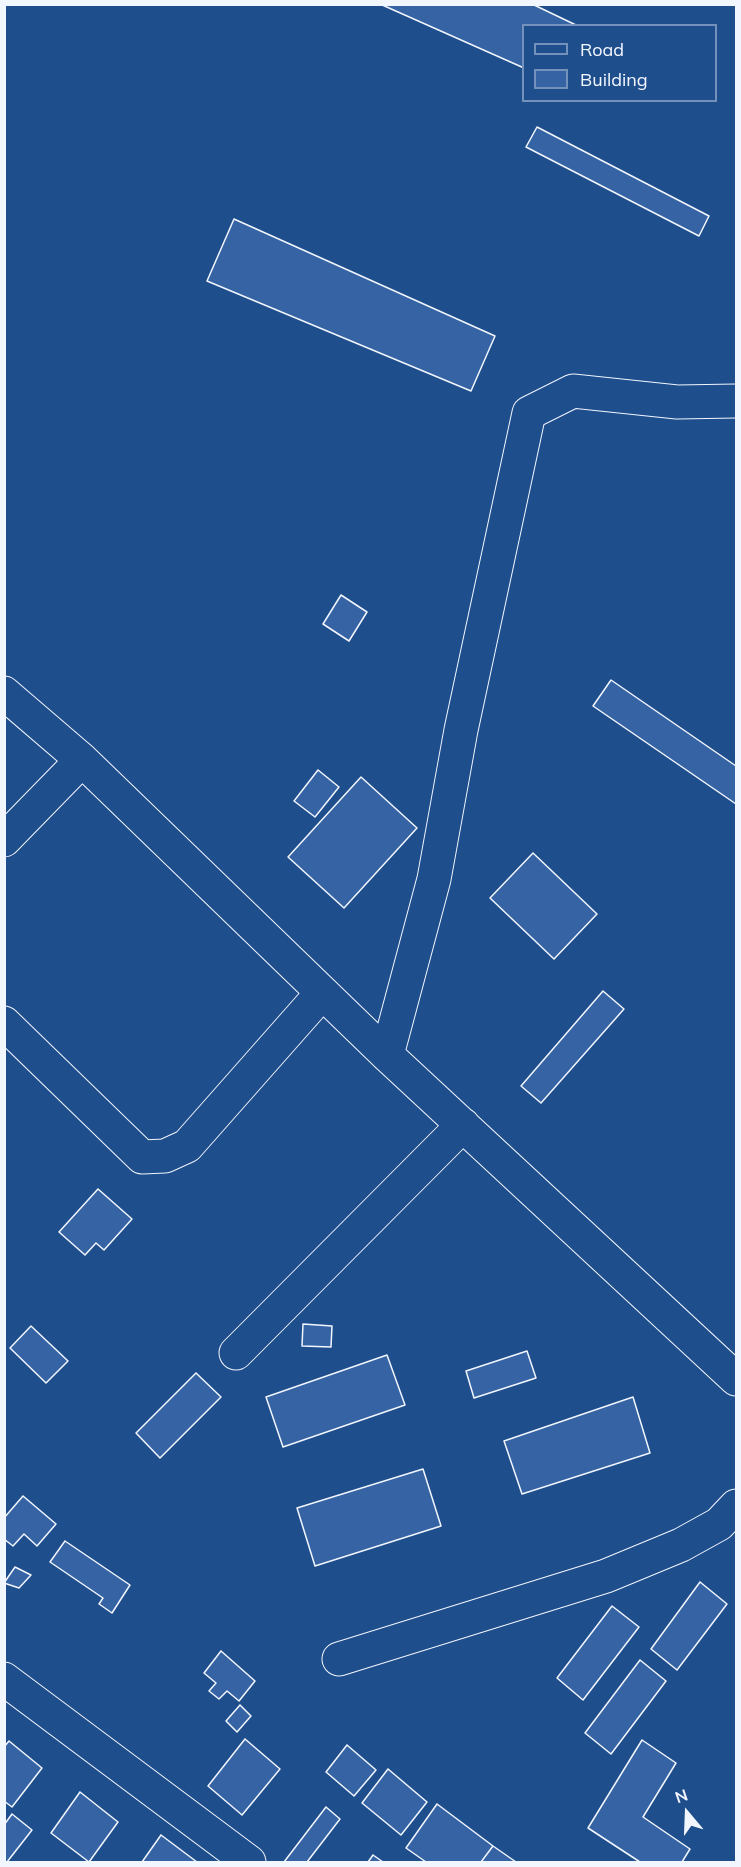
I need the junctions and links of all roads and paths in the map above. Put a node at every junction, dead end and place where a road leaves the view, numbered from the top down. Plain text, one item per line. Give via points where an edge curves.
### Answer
1 (736, 400) edge
2 (4, 693) edge
3 (82, 760) junction
4 (4, 840) edge
5 (322, 993) junction
6 (4, 1023) edge
7 (387, 1054) junction
8 (463, 1125) junction
9 (236, 1353) dead end
10 (736, 1379) edge
11 (736, 1506) edge
12 (339, 1659) dead end
13 (4, 1679) edge
14 (249, 1863) edge

1 - 7 street via 677,402 573,391 529,413 461,730 434,879
2 - 3 street
3 - 4 street
3 - 5 street
5 - 6 street via 187,1146 165,1156 142,1157
5 - 7 street
7 - 8 street
8 - 9 street
8 - 10 street
11 - 12 street via 719,1524 681,1545 606,1576
13 - 14 street

